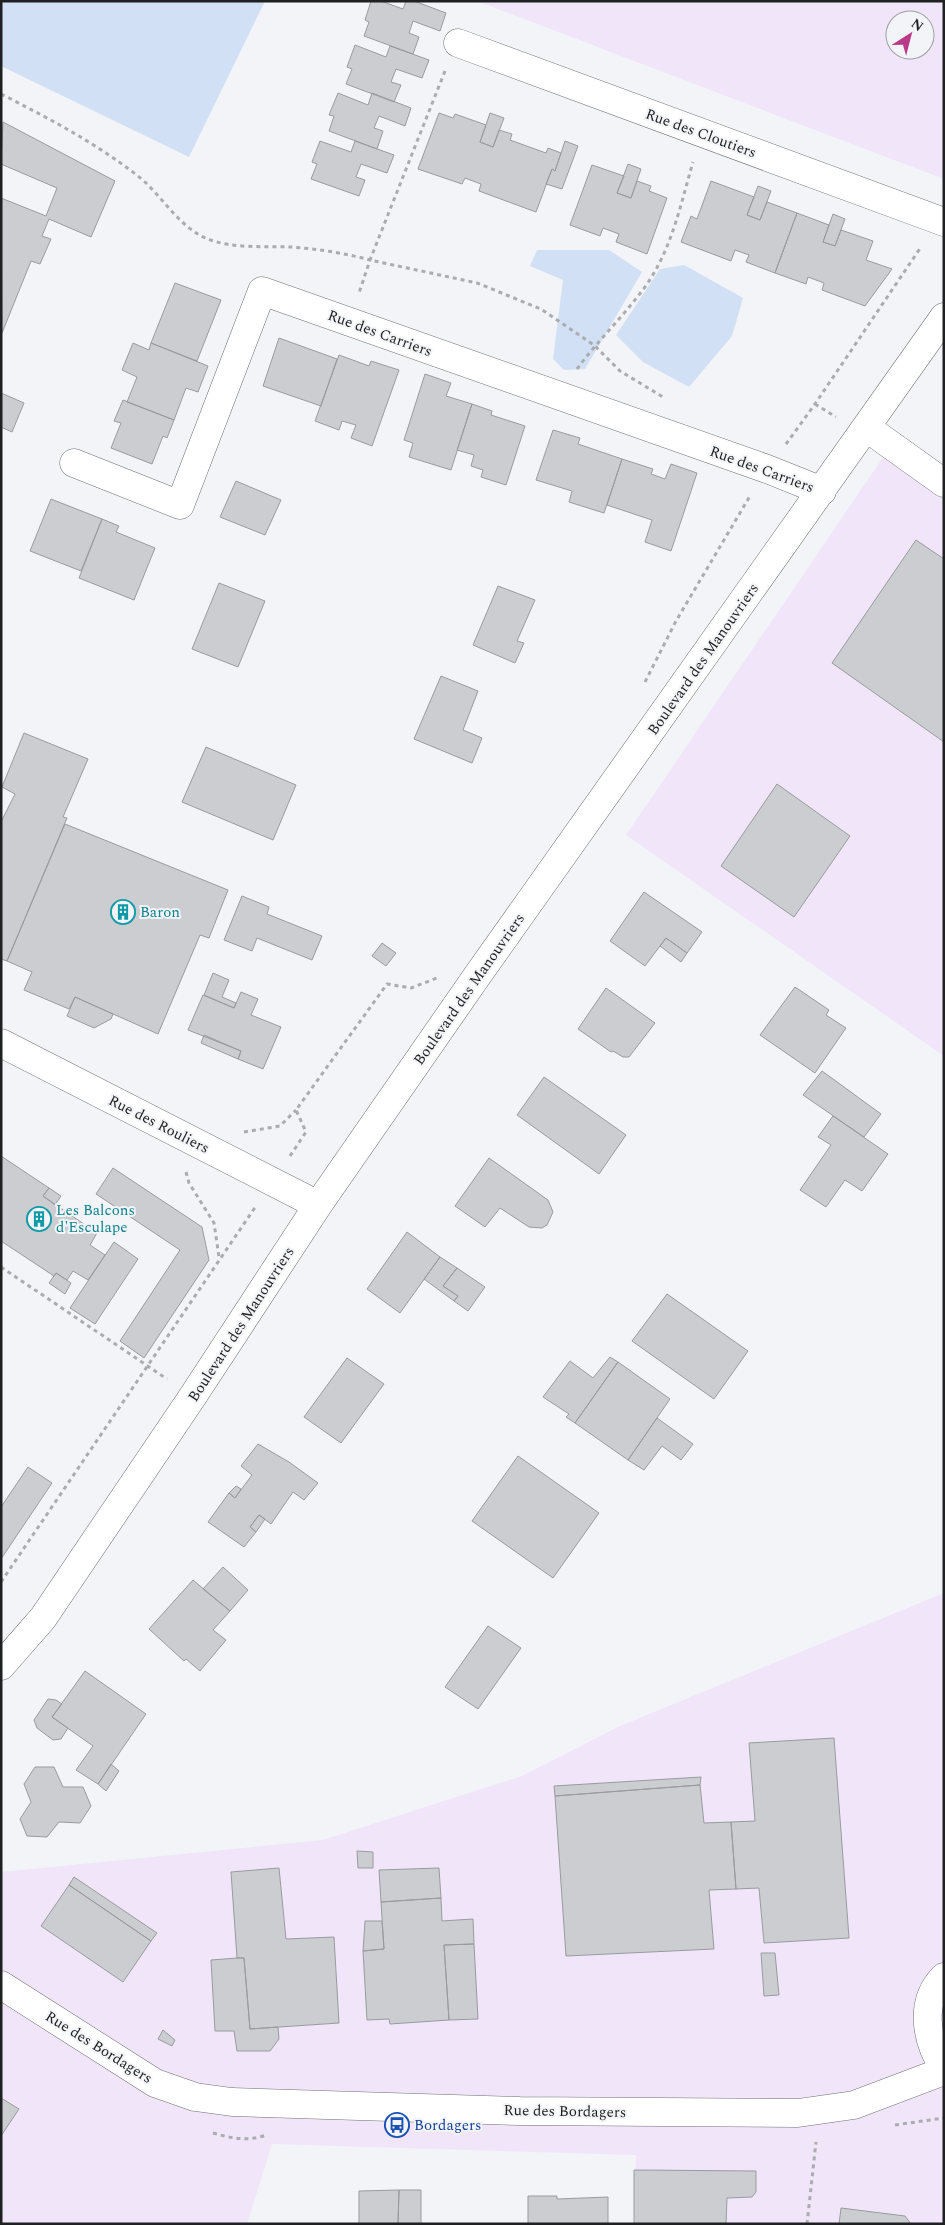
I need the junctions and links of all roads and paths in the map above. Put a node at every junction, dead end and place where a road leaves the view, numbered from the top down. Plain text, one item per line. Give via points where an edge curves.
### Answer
1 (458, 43) joint
2 (1, 94) edge
3 (702, 133) junction
4 (944, 222) edge
5 (923, 244) dead end
6 (370, 260) junction
7 (944, 317) edge
8 (349, 322) junction
9 (594, 345) junction
10 (556, 396) junction
11 (664, 398) dead end
12 (866, 428) junction
13 (778, 439) dead end
14 (787, 442) junction
15 (74, 463) dead end
16 (767, 469) junction
17 (944, 484) edge
18 (822, 491) junction
19 (641, 690) dead end
20 (440, 977) dead end
21 (1, 1042) edge
22 (296, 1110) junction
23 (238, 1133) dead end
24 (188, 1167) dead end
25 (272, 1183) junction
26 (318, 1205) junction
27 (219, 1258) junction
28 (1, 1267) edge
29 (148, 1366) junction
30 (1, 1582) edge
31 (1, 1666) edge
32 (944, 1977) edge
33 (1, 1985) edge
34 (944, 2069) edge
35 (816, 2136) dead end
36 (806, 2224) edge

1 - 3 street, Rue des Cloutiers
1 - 6 path via 436,89
2 - 6 path via 82,136 140,177 194,232 210,240 251,247 292,247
3 - 4 street, Rue des Cloutiers
3 - 9 path via 670,241 649,282 615,326
5 - 14 path
6 - 8 path
6 - 9 path via 477,283 503,292 541,309
7 - 12 street, Boulevard des Manouvriers
8 - 10 street, Rue des Carriers
8 - 15 street, Rue des Carriers via 262,291 180,505
9 - 10 path
9 - 11 path via 620,371
10 - 16 street, Rue des Carriers
12 - 17 street
12 - 18 street, Boulevard des Manouvriers
13 - 14 path
14 - 16 path
16 - 18 street, Rue des Carriers
16 - 19 path via 676,621
18 - 26 street, Boulevard des Manouvriers
20 - 22 path via 411,988 387,984
21 - 25 street, Rue des Rouliers
22 - 23 path via 280,1126
22 - 25 path via 306,1132
24 - 27 path via 185,1173 188,1183 214,1223
25 - 26 street, Rue des Rouliers
25 - 27 path
26 - 31 street, Boulevard des Manouvriers via 43,1618
27 - 29 path
28 - 29 path
29 - 30 path
32 - 34 street via 930,2003 927,2027 932,2050
33 - 34 street, Rue des Bordagers via 154,2083 195,2098 232,2102 520,2111 798,2113 854,2105
35 - 36 path

